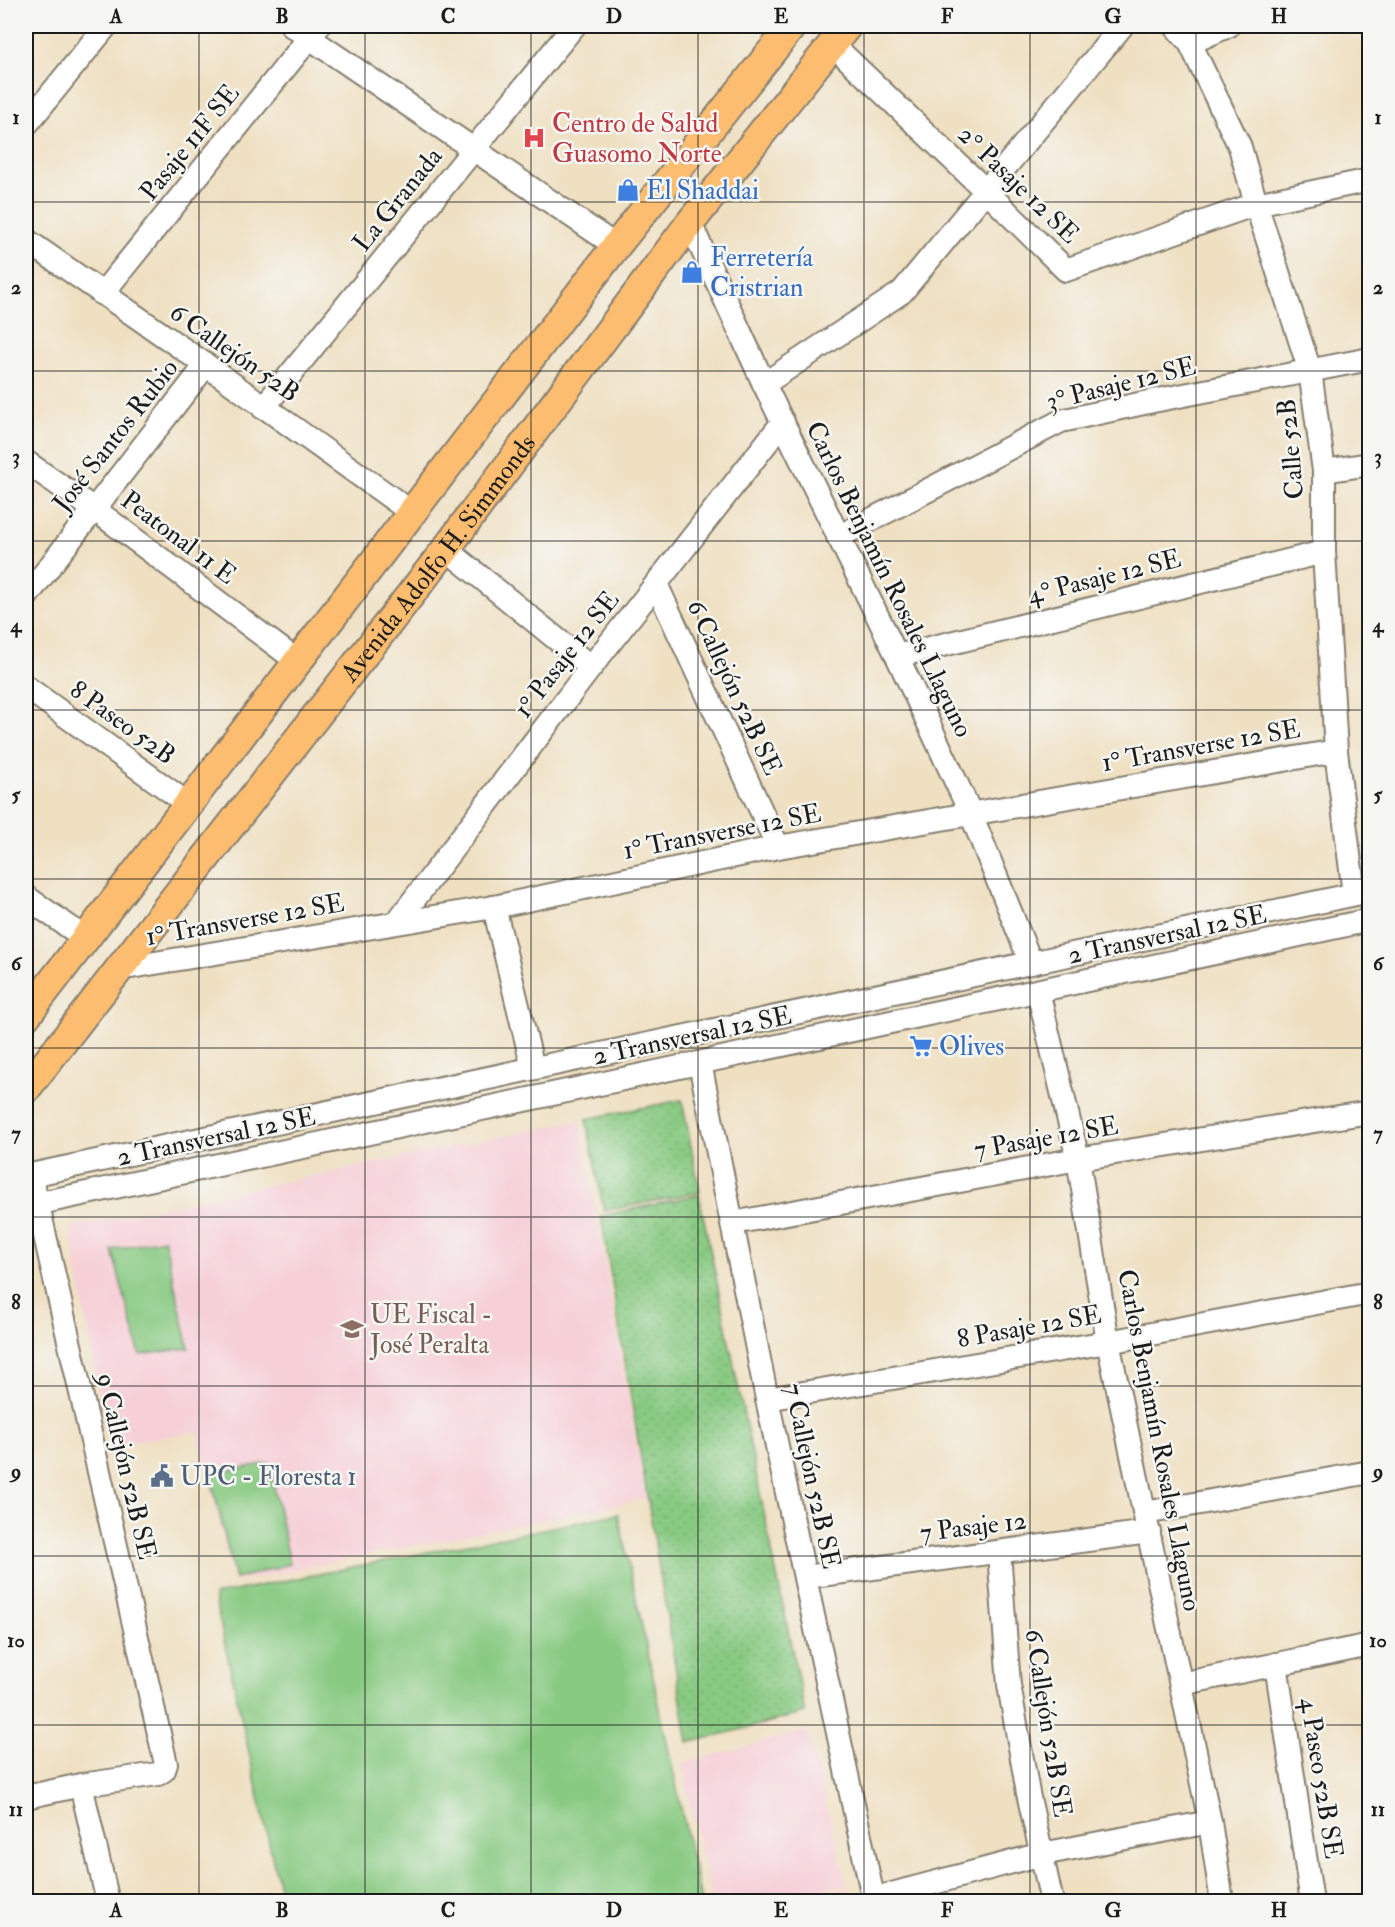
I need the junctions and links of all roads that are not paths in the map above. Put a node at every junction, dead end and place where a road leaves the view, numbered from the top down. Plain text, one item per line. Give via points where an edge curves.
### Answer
1 (106, 26) edge
2 (574, 26) edge
3 (792, 26) edge
4 (1122, 26) edge
5 (1175, 26) edge
6 (1228, 26) edge
7 (307, 30) edge
8 (840, 35) edge
9 (1190, 43) junction
10 (26, 124) edge
11 (474, 149) junction
12 (1370, 180) edge
13 (986, 190) junction
14 (1256, 204) junction
15 (690, 223) junction
16 (26, 240) edge
17 (616, 246) junction
18 (102, 294) junction
19 (1370, 359) edge
20 (206, 365) junction
21 (1310, 371) junction
22 (764, 384) junction
23 (263, 408) junction
24 (783, 423) junction
25 (26, 462) edge
26 (1370, 464) edge
27 (1324, 471) junction
28 (94, 509) junction
29 (411, 512) junction
30 (838, 537) junction
31 (446, 549) junction
32 (1324, 552) junction
33 (656, 584) junction
34 (26, 597) edge
35 (897, 656) junction
36 (297, 661) junction
37 (591, 667) junction
38 (26, 687) edge
39 (1336, 751) junction
40 (188, 804) junction
41 (971, 814) junction
42 (778, 847) junction
43 (1362, 892) edge
44 (26, 897) edge
45 (494, 907) junction
46 (1370, 920) edge
47 (397, 922) junction
48 (85, 938) junction
49 (1031, 963) junction
50 (119, 969) junction
51 (1038, 991) junction
52 (26, 1016) edge
53 (700, 1062) junction
54 (533, 1068) junction
55 (26, 1089) edge
56 (1370, 1112) edge
57 (1078, 1159) junction
58 (29, 1176) edge
59 (32, 1205) edge
60 (733, 1223) junction
61 (1370, 1293) edge
62 (1108, 1342) junction
63 (767, 1399) junction
64 (1370, 1472) edge
65 (1147, 1523) junction
66 (999, 1552) junction
67 (805, 1577) junction
68 (1370, 1645) edge
69 (1276, 1664) junction
70 (1181, 1684) junction
71 (81, 1785) junction
72 (26, 1797) edge
73 (1209, 1822) junction
74 (1042, 1854) junction
75 (874, 1900) edge
76 (108, 1902) edge
77 (1053, 1902) edge
78 (1222, 1902) edge
79 (1312, 1902) edge

1 - 10 street
2 - 11 street, La Granada
3 - 17 main road, Avenida Adolfo H. Simmonds
4 - 13 street
5 - 9 street, Calle 52B
6 - 9 street
7 - 11 street
7 - 18 street, Pasaje 11F SE
8 - 13 street, 2° Pasaje 12 SE
8 - 15 main road, Avenida Adolfo H. Simmonds
9 - 14 street, Calle 52B via 1240,147
11 - 17 street
11 - 23 street, La Granada
12 - 14 street, 2° Pasaje 12 SE
13 - 14 street, 2° Pasaje 12 SE via 1066,270
13 - 22 street via 902,292
14 - 21 street, Calle 52B
15 - 22 street, Carlos Benjamín Rosales Llaguno
15 - 31 main road, Avenida Adolfo H. Simmonds
16 - 18 street, 6 Callejón 52B
17 - 29 main road, Avenida Adolfo H. Simmonds
18 - 20 street, 6 Callejón 52B
19 - 21 street, 3° Pasaje 12 SE
20 - 23 street, 6 Callejón 52B
20 - 28 street, José Santos Rubio
21 - 27 street, Calle 52B
21 - 30 street, 3° Pasaje 12 SE via 1061,421
22 - 24 street, Carlos Benjamín Rosales Llaguno
23 - 29 street, 6 Callejón 52B
24 - 30 street, Carlos Benjamín Rosales Llaguno
24 - 33 street, 1° Pasaje 12 SE
25 - 28 street, Peatonal 11 E
26 - 27 street
27 - 32 street, Calle 52B
28 - 34 street, José Santos Rubio
28 - 36 street, Peatonal 11 E
29 - 36 main road, Avenida Adolfo H. Simmonds
30 - 35 street, Carlos Benjamín Rosales Llaguno
31 - 37 street
31 - 50 main road, Avenida Adolfo H. Simmonds
32 - 35 street, 4° Pasaje 12 SE
32 - 39 street, Calle 52B
33 - 37 street, 1° Pasaje 12 SE
33 - 42 street, 6 Callejón 52B SE
35 - 41 street, Carlos Benjamín Rosales Llaguno
36 - 40 main road, Avenida Adolfo H. Simmonds
37 - 47 street, 1° Pasaje 12 SE
38 - 40 street, 8 Paseo 52B
39 - 41 street, 1° Transverse 12 SE
39 - 43 street, Calle 52B
40 - 48 main road, Avenida Adolfo H. Simmonds
41 - 42 street, 1° Transverse 12 SE
41 - 49 street, Carlos Benjamín Rosales Llaguno
42 - 45 street, 1° Transverse 12 SE
43 - 49 street, 2 Transversal 12 SE
44 - 48 street
45 - 47 street, 1° Transverse 12 SE
45 - 54 street
46 - 51 street, 2 Transversal 12 SE
47 - 50 street, 1° Transverse 12 SE
48 - 52 main road, Avenida Adolfo H. Simmonds
49 - 54 street, 2 Transversal 12 SE
50 - 55 main road, Avenida Adolfo H. Simmonds
51 - 53 street, 2 Transversal 12 SE
51 - 57 street, Carlos Benjamín Rosales Llaguno
53 - 59 street, 2 Transversal 12 SE
53 - 60 street, 7 Callejón 52B SE
54 - 58 street, 2 Transversal 12 SE
56 - 57 street, 7 Pasaje 12 SE
57 - 60 street, 7 Pasaje 12 SE
57 - 62 street, Carlos Benjamín Rosales Llaguno
58 - 59 street, 9 Callejón 52B SE
59 - 71 street, 9 Callejón 52B SE via 166,1764 158,1773
60 - 63 street, 7 Callejón 52B SE
61 - 62 street, 8 Pasaje 12 SE
62 - 63 street, 8 Pasaje 12 SE
62 - 65 street, Carlos Benjamín Rosales Llaguno
63 - 67 street, 7 Callejón 52B SE
64 - 65 street, 7 Pasaje 12
65 - 66 street, 7 Pasaje 12
65 - 70 street, Carlos Benjamín Rosales Llaguno
66 - 67 street, 7 Pasaje 12
66 - 74 street, 6 Callejón 52B SE via 1009,1684
67 - 75 street, 7 Callejón 52B SE
68 - 69 street
69 - 70 street
69 - 79 street, 4 Paseo 52B SE
70 - 73 street, Carlos Benjamín Rosales Llaguno
71 - 72 street
71 - 76 street
73 - 74 street
73 - 78 street, Carlos Benjamín Rosales Llaguno
74 - 75 street
74 - 77 street, 6 Callejón 52B SE

